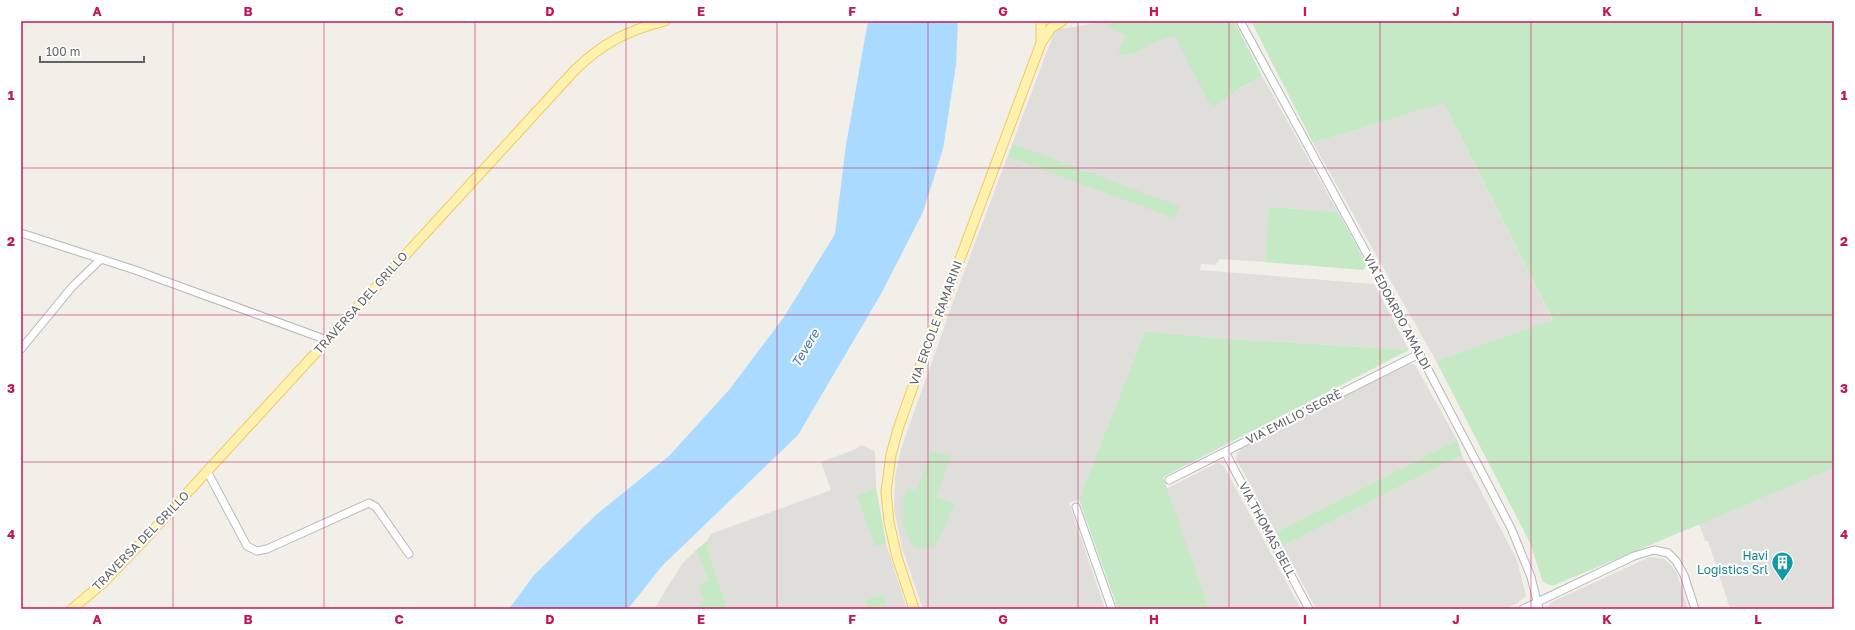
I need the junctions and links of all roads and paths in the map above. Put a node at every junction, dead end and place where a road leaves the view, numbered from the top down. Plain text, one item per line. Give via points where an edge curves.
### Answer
1 (665, 21) edge
2 (1041, 21) edge
3 (1062, 21) edge
4 (1240, 21) edge
5 (1041, 43) junction
6 (21, 233) edge
7 (101, 259) junction
8 (327, 340) junction
9 (21, 349) edge
10 (1419, 354) junction
11 (1225, 452) junction
12 (207, 471) junction
13 (1169, 480) dead end
14 (1076, 507) dead end
15 (409, 554) dead end
16 (1539, 606) edge
17 (72, 609) edge
18 (914, 609) edge
19 (1112, 609) edge
20 (1309, 609) edge
21 (1523, 609) edge
22 (1694, 609) edge

1 - 8 main road, TRAVERSA DEL GRILLO via 618,38 603,46 580,65
2 - 5 main road, VIA ERCOLE RAMARINI
3 - 5 main road, VIA ERCOLE RAMARINI via 1051,28
4 - 10 street, VIA EDOARDO AMALDI
5 - 18 main road, VIA ERCOLE RAMARINI via 924,355 891,455 886,492 889,522
6 - 7 street
7 - 8 street
7 - 9 street via 72,288
8 - 12 main road, TRAVERSA DEL GRILLO
10 - 11 street, VIA EMILIO SEGRÈ
10 - 16 street, VIA EDOARDO AMALDI via 1511,528 1531,577
11 - 13 street, VIA EMILIO SEGRÈ
11 - 20 street, VIA THOMAS BELL
12 - 15 street via 247,546 257,551 267,549 369,503 376,507
12 - 17 main road, TRAVERSA DEL GRILLO via 109,577
14 - 19 street
16 - 21 street
16 - 22 street via 1634,556 1654,550 1668,553 1676,561 1684,575

